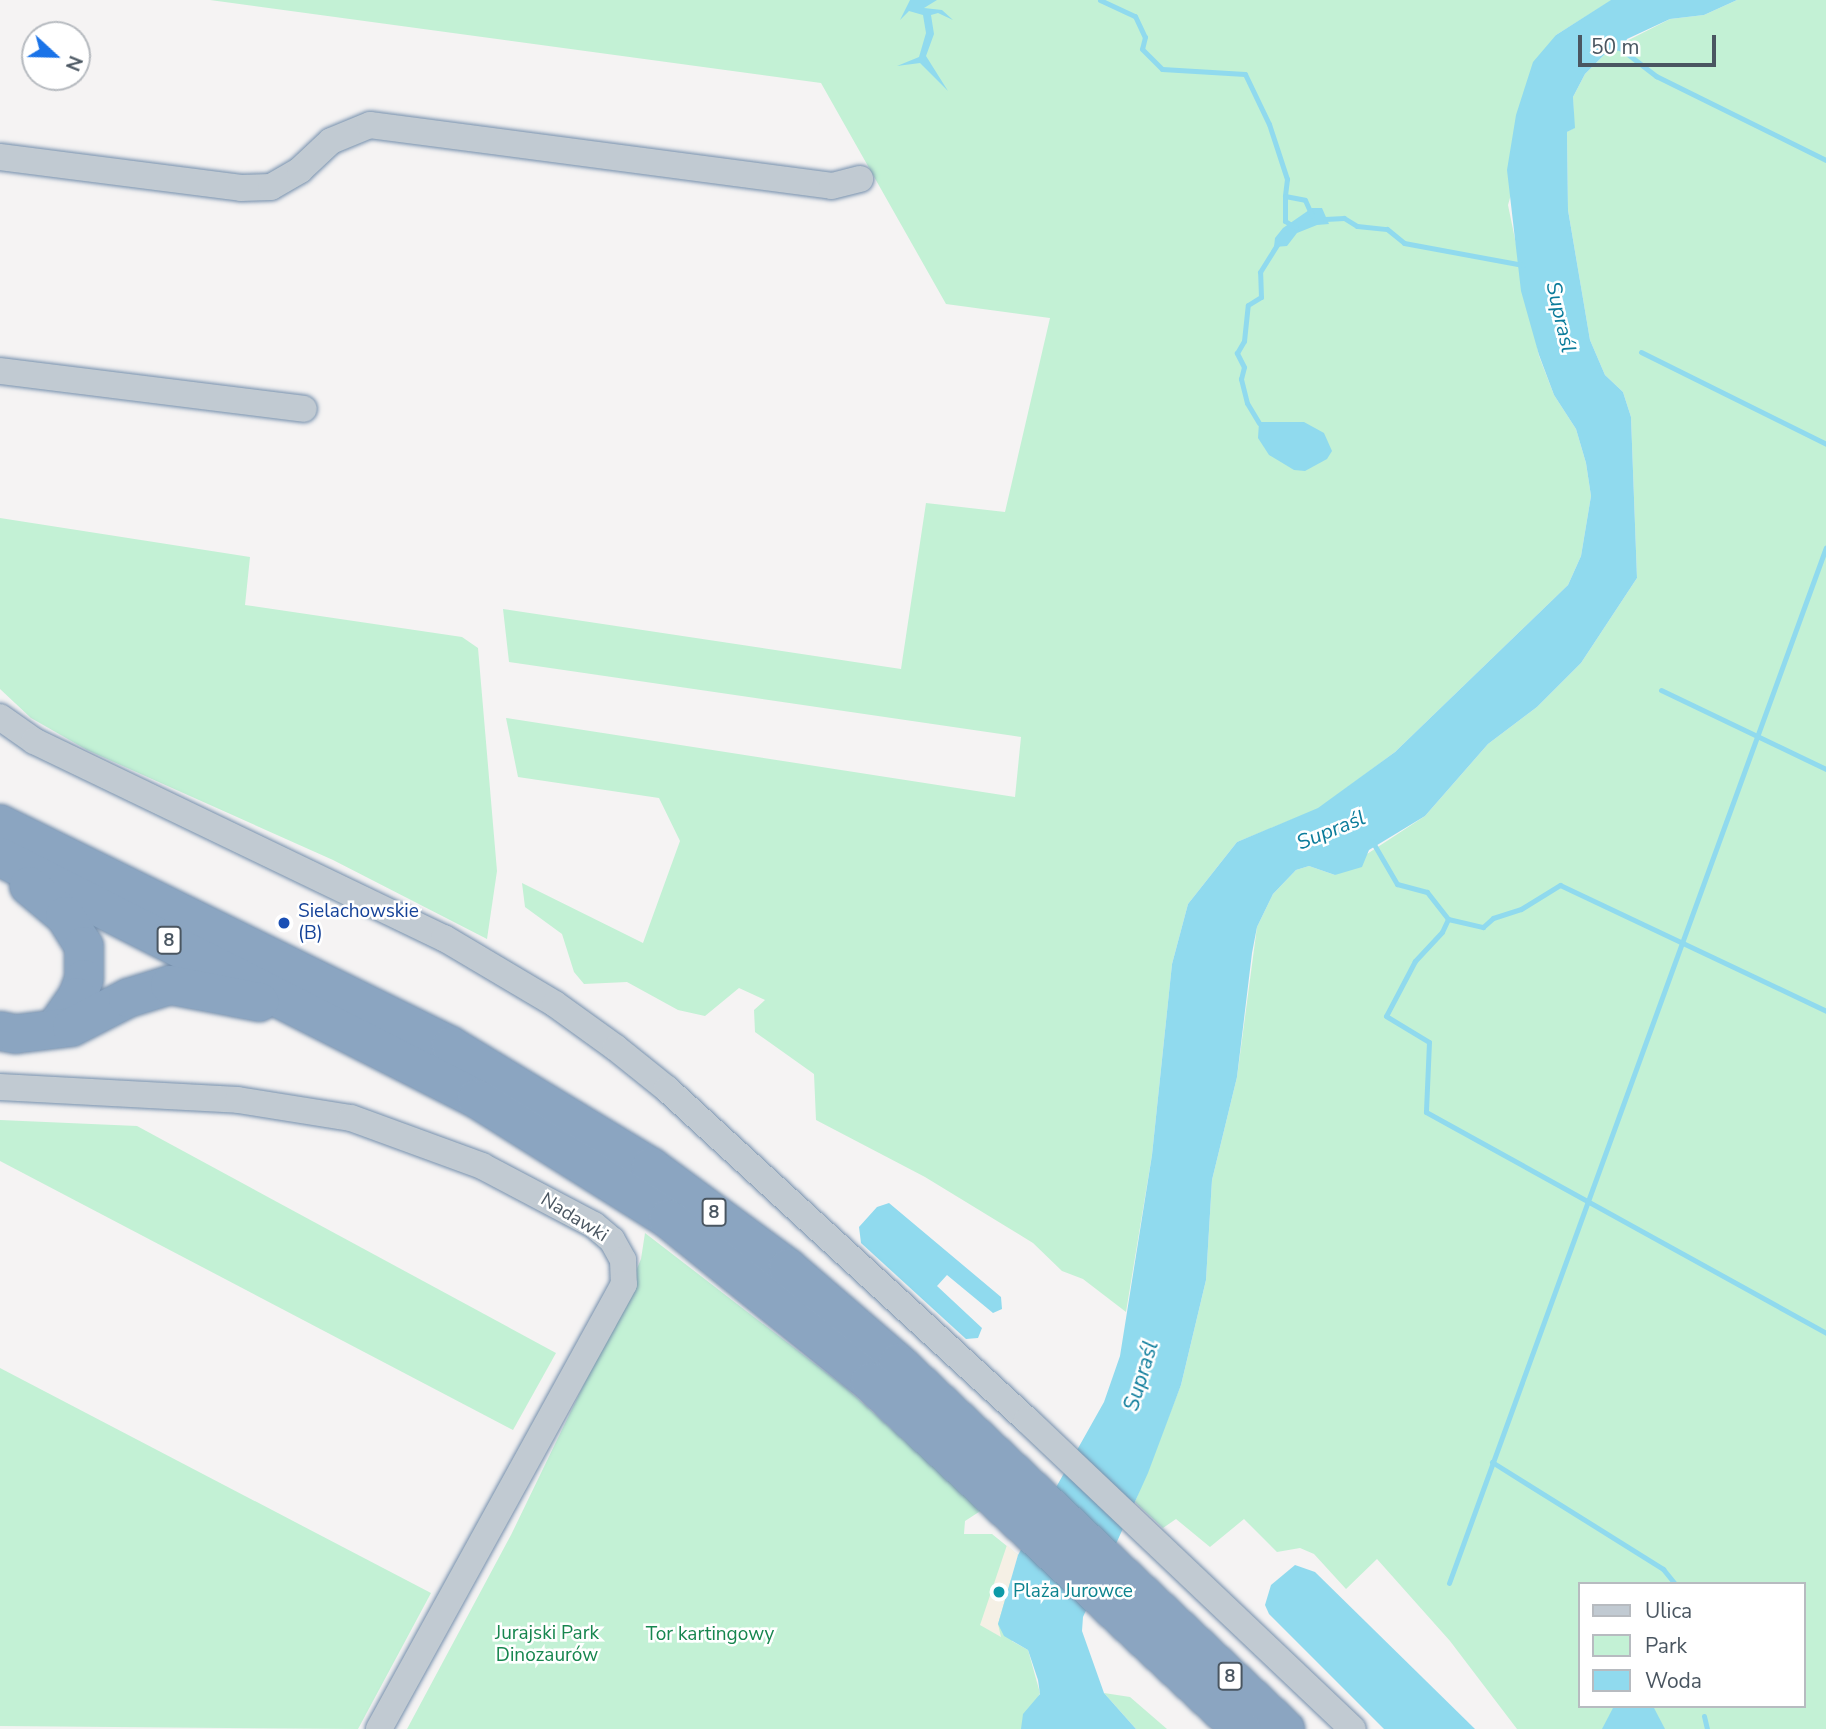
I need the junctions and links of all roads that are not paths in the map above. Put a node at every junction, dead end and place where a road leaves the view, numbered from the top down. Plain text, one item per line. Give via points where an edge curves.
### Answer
1 (0, 157) edge
2 (860, 179) dead end
3 (0, 371) edge
4 (303, 409) dead end
5 (0, 717) edge
6 (0, 824) edge
7 (0, 857) edge
8 (0, 862) edge
9 (338, 1026) junction
10 (55, 1028) junction
11 (0, 1031) edge
12 (0, 1087) edge
13 (985, 1467) junction
14 (1168, 1639) junction
15 (379, 1729) edge
16 (1241, 1729) edge
17 (1285, 1729) edge
18 (1353, 1729) edge

1 - 2 street via 241,188 271,187 300,170 331,141 370,125 832,186
3 - 4 street
5 - 18 street via 70,759 394,912 555,1004 667,1089 1027,1420
6 - 13 highway, 8 via 420,1030 599,1133 788,1268
7 - 9 highway, 8
8 - 10 highway via 65,916 84,946 80,988
9 - 10 highway via 233,994 170,985 128,998 72,1027
9 - 13 highway, 8 via 477,1099 668,1219
10 - 11 highway via 16,1034
12 - 15 street, Nadawki via 238,1100 351,1118 482,1166 583,1219 612,1240 623,1259 624,1283
13 - 14 highway, 8
14 - 16 highway, 8
14 - 17 highway, 8

